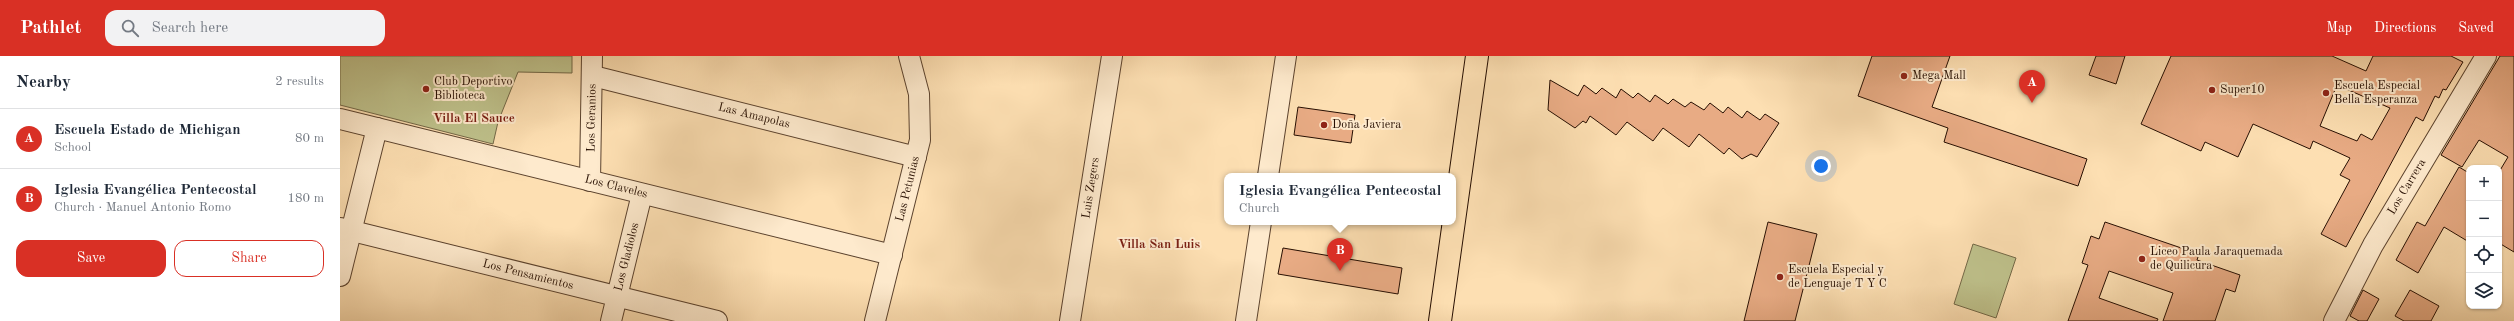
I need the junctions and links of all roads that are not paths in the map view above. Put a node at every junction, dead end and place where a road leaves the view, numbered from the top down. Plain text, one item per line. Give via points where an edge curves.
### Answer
1 (592, 56) edge
2 (909, 56) edge
3 (1112, 56) edge
4 (1286, 56) edge
5 (1477, 56) edge
6 (2486, 56) edge
7 (592, 76) junction
8 (340, 119) edge
9 (377, 128) junction
10 (916, 157) junction
11 (1268, 173) edge
12 (590, 180) junction
13 (642, 194) junction
14 (1456, 206) edge
15 (1261, 225) edge
16 (1453, 225) edge
17 (346, 230) edge
18 (892, 255) junction
19 (340, 276) edge
20 (617, 296) junction
21 (611, 321) edge
22 (717, 321) edge
23 (876, 321) edge
24 (1070, 321) edge
25 (1246, 321) edge
26 (1440, 321) edge
27 (2334, 321) edge

1 - 7 street, Los Geranios
2 - 10 street, Las Petunias via 921,108 920,140
3 - 24 street, Luis Zegers
4 - 11 street
5 - 14 main road
6 - 27 street, Los Carrera via 2373,245
7 - 10 street, Las Amapolas
7 - 12 street, Los Geranios
8 - 9 street, Los Claveles
9 - 12 street, Los Claveles
9 - 17 street
10 - 18 street, Las Petunias
12 - 13 street, Los Claveles
13 - 18 street, Los Claveles
13 - 20 street, Los Gladiolos
15 - 25 street
16 - 26 main road
17 - 19 street
17 - 20 street, Los Pensamientos
18 - 23 street, Las Petunias
20 - 21 street, Los Gladiolos
20 - 22 street, Los Pensamientos

